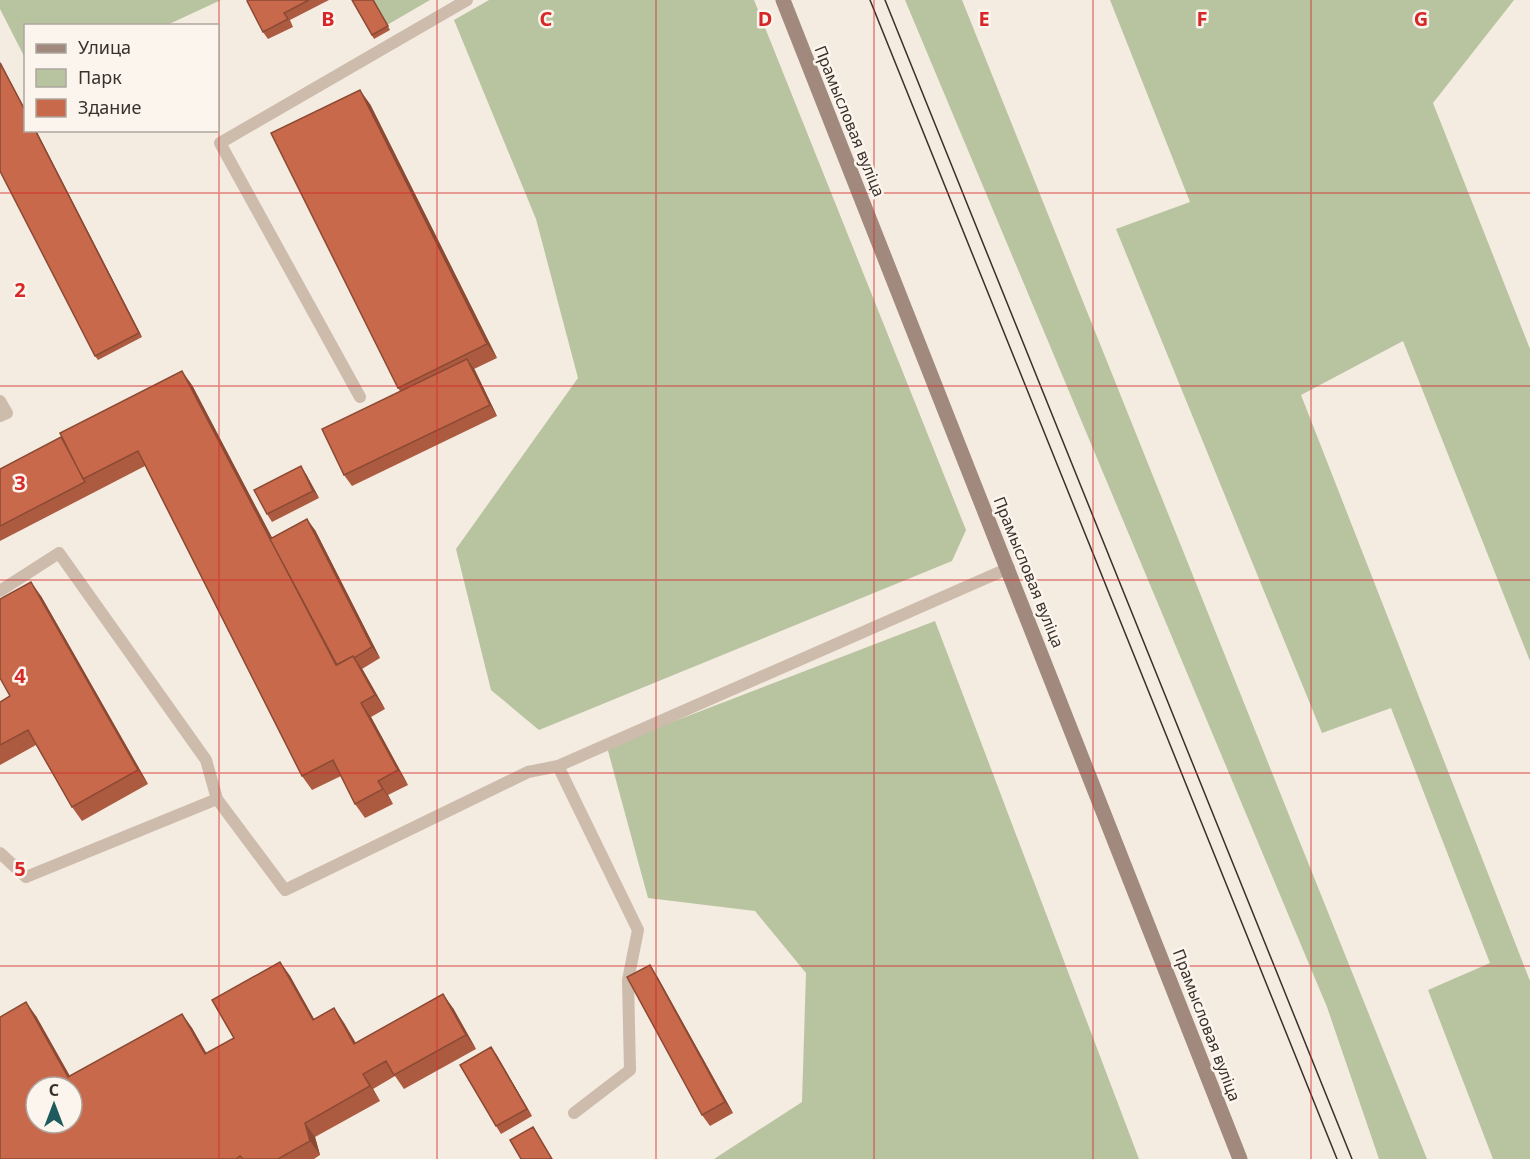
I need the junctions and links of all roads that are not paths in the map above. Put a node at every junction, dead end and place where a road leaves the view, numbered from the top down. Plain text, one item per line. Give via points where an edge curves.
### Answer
1 (467, 0) edge
2 (783, 0) edge
3 (360, 397) dead end
4 (0, 401) edge
5 (0, 416) edge
6 (1009, 568) junction
7 (0, 591) edge
8 (558, 766) junction
9 (217, 799) junction
10 (0, 853) edge
11 (573, 1113) dead end
12 (1240, 1159) edge

1 - 3 lane via 220,143
2 - 6 main road, Прамысловая вуліца
4 - 5 lane via 7,412
6 - 8 lane
6 - 12 main road, Прамысловая вуліца
7 - 9 lane via 59,553 206,760
8 - 9 lane via 528,772 285,890
8 - 11 lane via 638,930 628,980 630,1070
9 - 10 lane via 26,877

